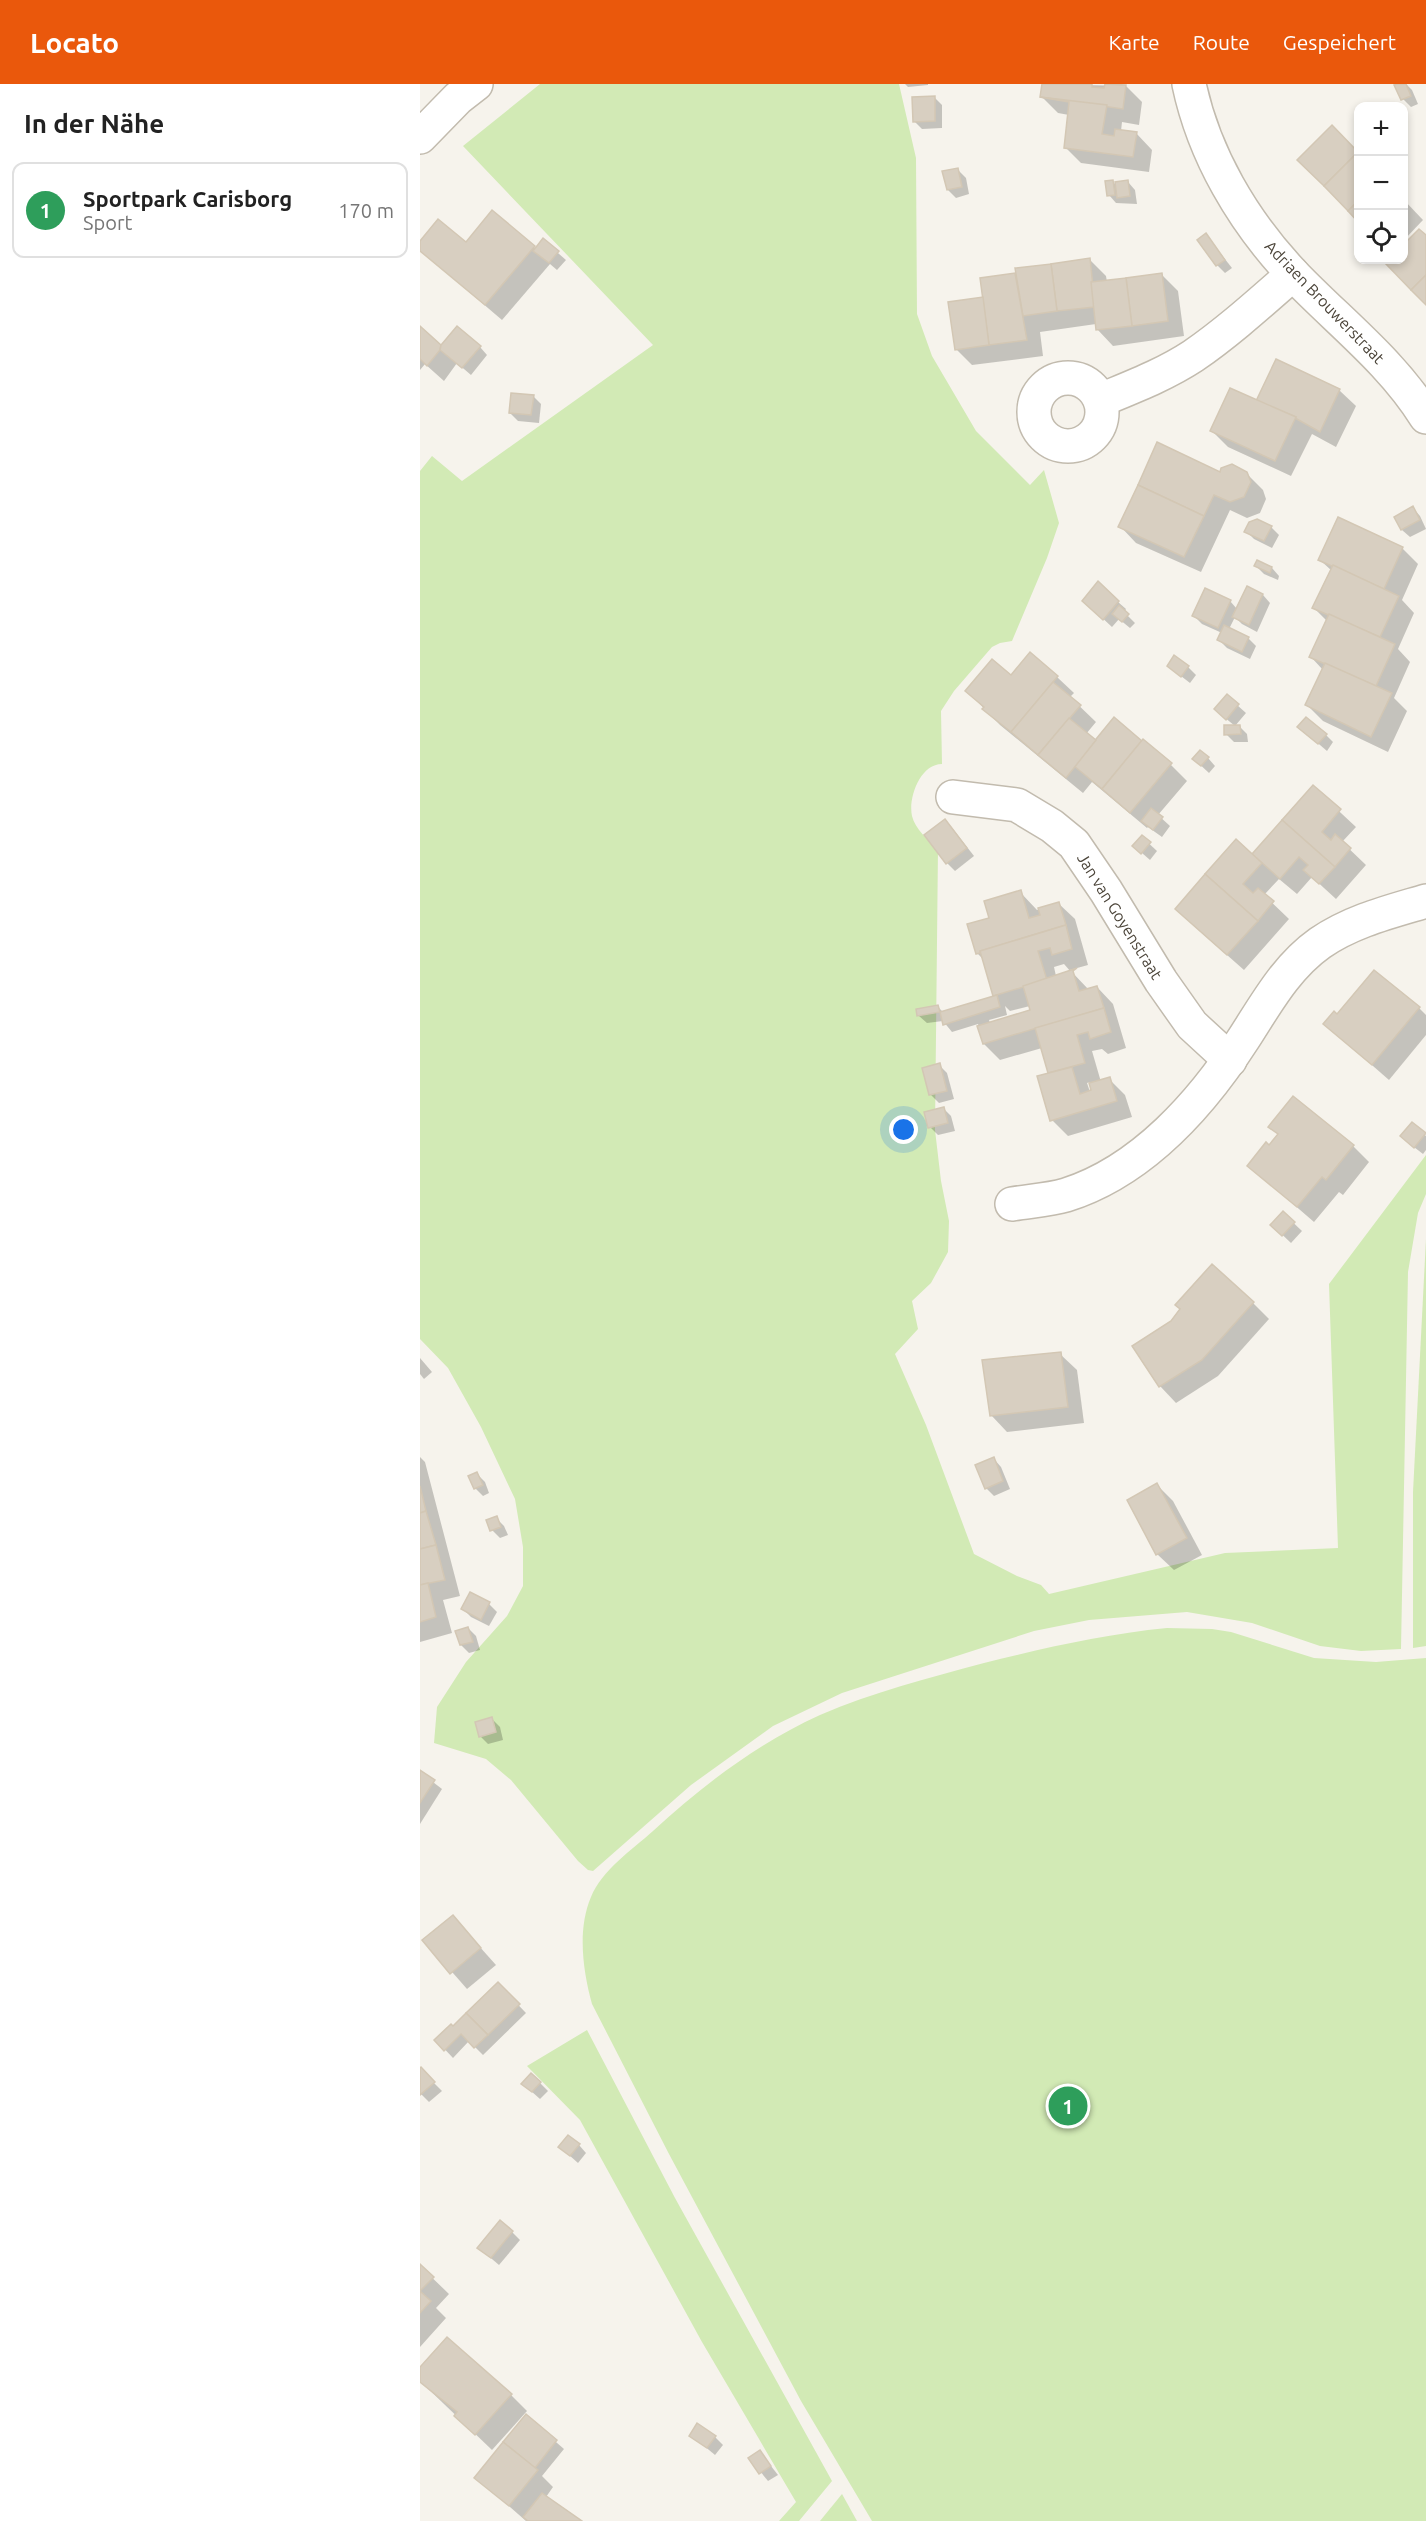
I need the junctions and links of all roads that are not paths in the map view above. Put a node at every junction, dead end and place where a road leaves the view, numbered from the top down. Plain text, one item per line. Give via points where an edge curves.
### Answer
1 (1189, 84) edge
2 (460, 88) edge
3 (420, 137) edge
4 (1293, 274) junction
5 (1101, 400) dead end
6 (1426, 417) edge
7 (953, 797) dead end
8 (1426, 901) edge
9 (1230, 1060) junction
10 (1012, 1203) dead end

1 - 4 street, Adriaen Brouwerstraat via 1213,158 1238,202
2 - 3 street
4 - 5 street via 1192,356
4 - 6 street, Adriaen Brouwerstraat via 1355,332 1411,393
7 - 9 street, Jan van Goyenstraat via 1017,805 1074,844 1192,1025
8 - 9 street via 1373,916 1319,943 1287,973
9 - 10 street via 1192,1109 1157,1143 1122,1167 1065,1196

